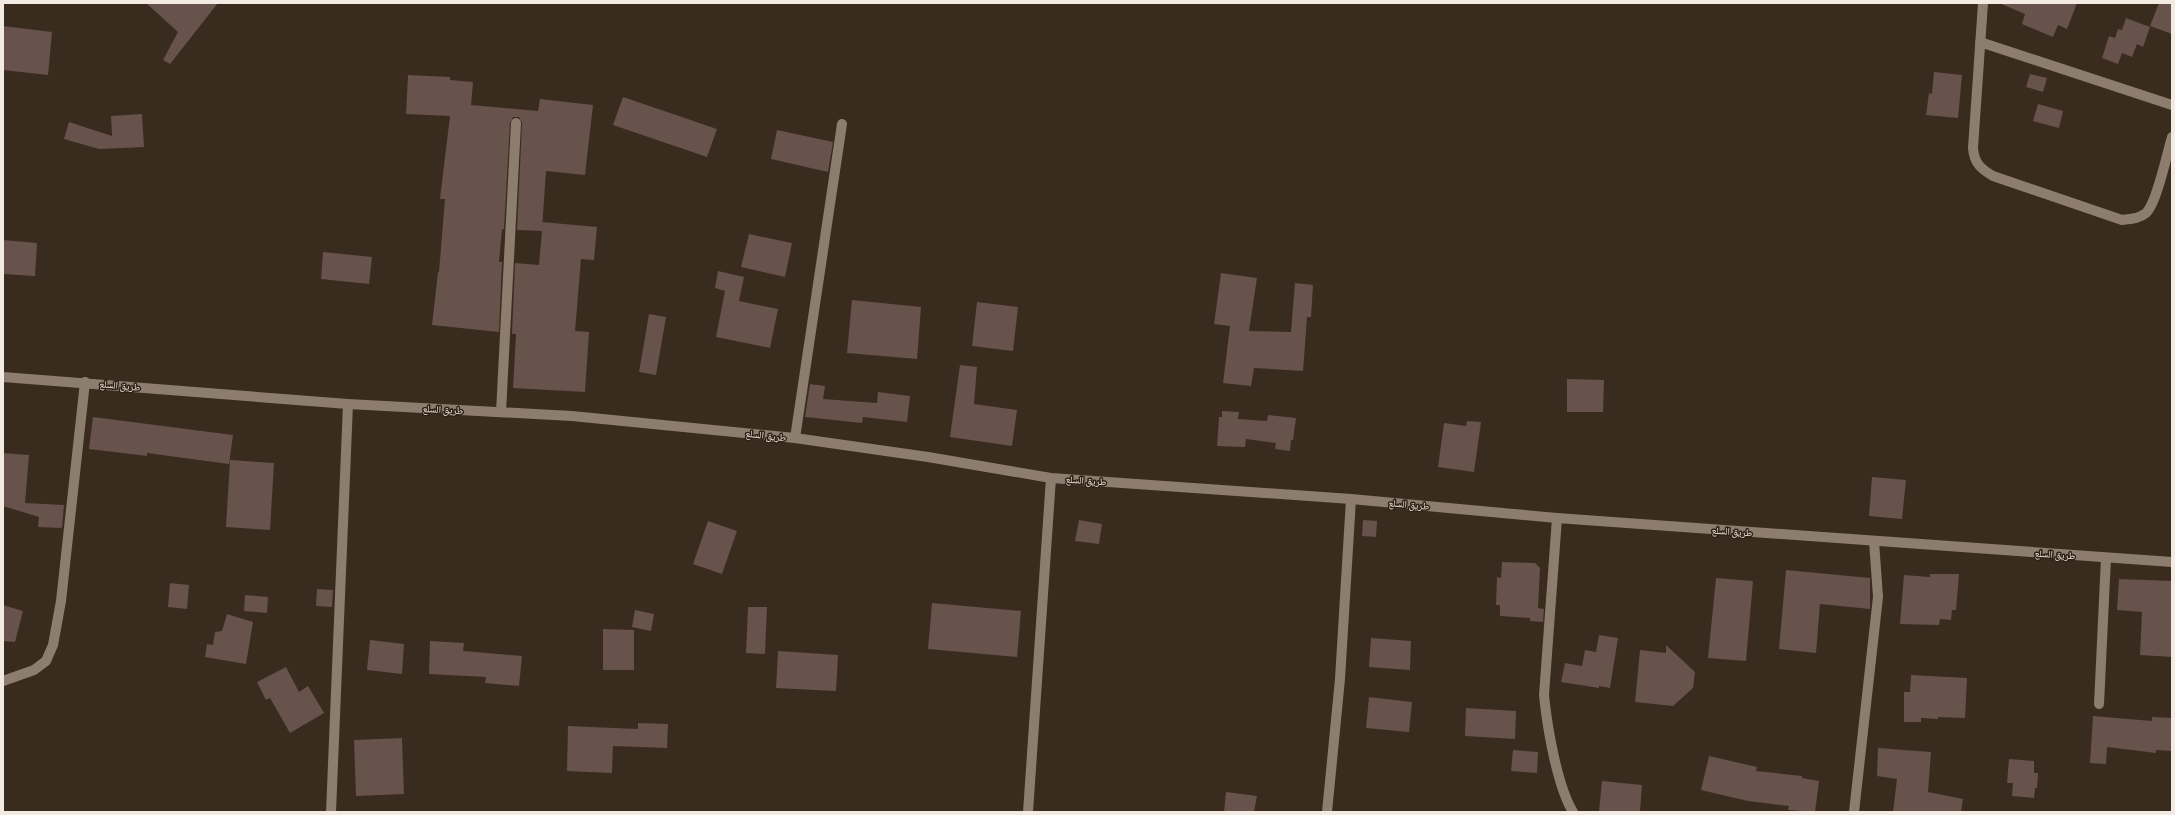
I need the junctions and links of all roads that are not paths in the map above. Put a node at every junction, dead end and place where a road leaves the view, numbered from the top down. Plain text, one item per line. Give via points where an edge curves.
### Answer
1 (1983, 3) edge
2 (1980, 42) junction
3 (2172, 105) edge
4 (516, 123) dead end
5 (842, 124) dead end
6 (2172, 137) edge
7 (3, 377) edge
8 (85, 382) junction
9 (348, 404) junction
10 (500, 412) junction
11 (795, 438) junction
12 (1051, 478) junction
13 (1351, 499) junction
14 (1557, 518) junction
15 (1874, 541) junction
16 (2106, 558) junction
17 (2172, 562) edge
18 (3, 681) edge
19 (2099, 704) dead end
20 (331, 812) edge
21 (1028, 812) edge
22 (1327, 812) edge
23 (1573, 812) edge
24 (1854, 812) edge

1 - 2 street
2 - 3 street
2 - 6 street via 1973,155 1976,163 1993,176 2122,220 2136,219 2146,213 2153,202
4 - 10 street
5 - 11 street
7 - 8 street, طريق السلع
8 - 9 street, طريق السلع
8 - 18 street via 61,601 53,645 46,661 34,670
9 - 10 street, طريق السلع
9 - 20 street
10 - 11 street, طريق السلع via 572,416
11 - 12 street, طريق السلع
12 - 13 street, طريق السلع
12 - 21 street
13 - 14 street, طريق السلع
13 - 22 street via 1340,679
14 - 15 street, طريق السلع
14 - 23 street via 1544,695 1546,723 1568,803
15 - 16 street, طريق السلع
15 - 24 street via 1878,597
16 - 17 street, طريق السلع
16 - 19 street

